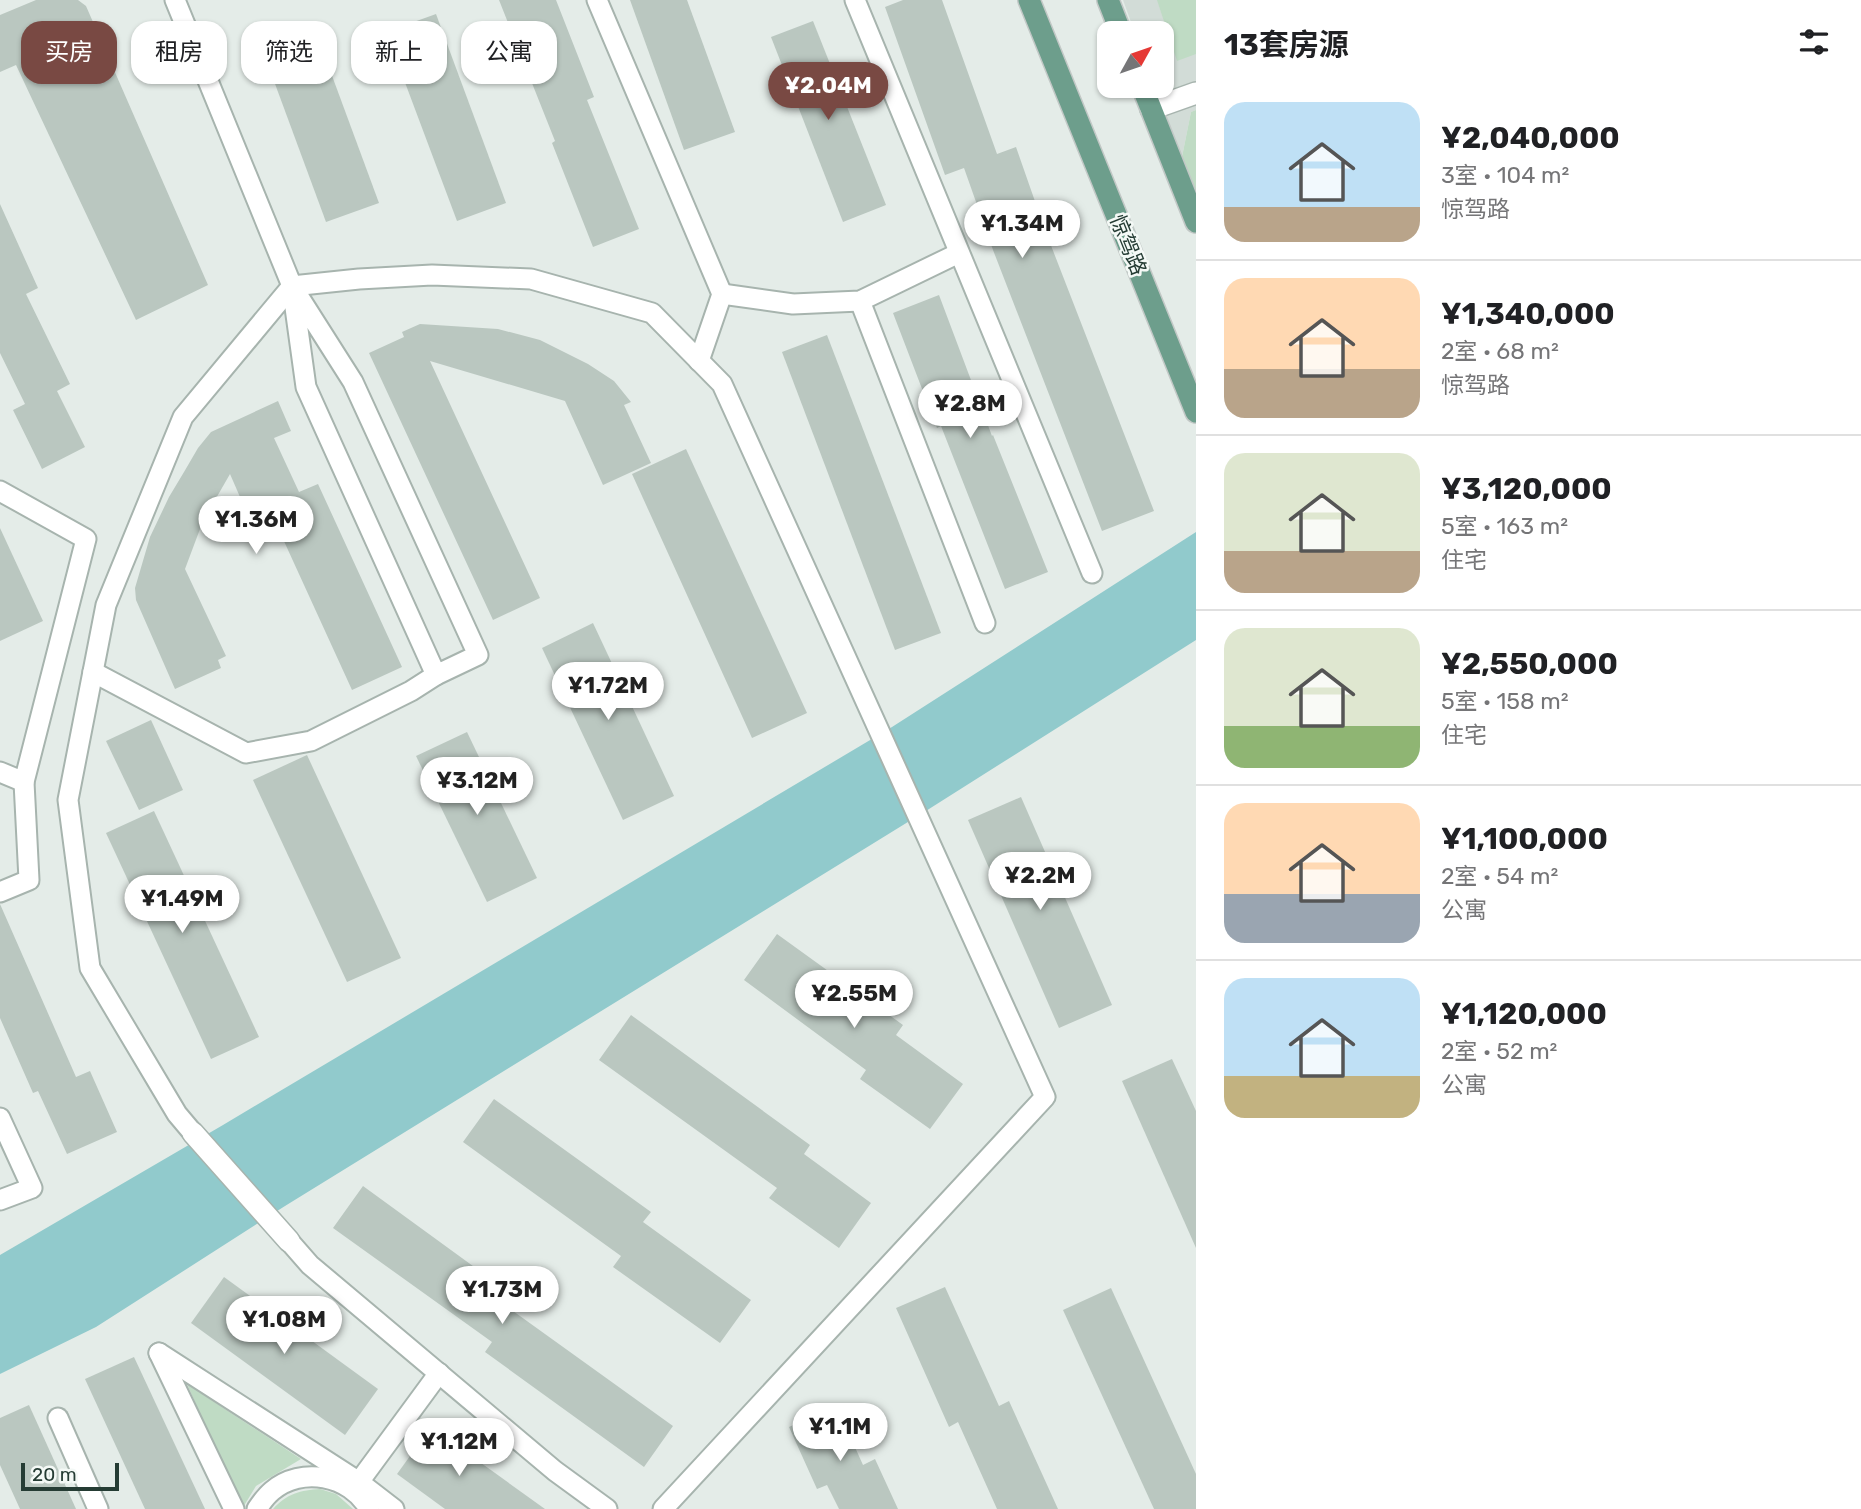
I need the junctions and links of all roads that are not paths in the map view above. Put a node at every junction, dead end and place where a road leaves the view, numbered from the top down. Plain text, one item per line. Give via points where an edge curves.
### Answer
1 (176, 0) edge
2 (597, 0) edge
3 (855, 0) edge
4 (1029, 0) edge
5 (1108, 0) edge
6 (1116, 21) edge
7 (1196, 93) edge
8 (1147, 98) edge
9 (1151, 108) junction
10 (1196, 222) edge
11 (959, 253) junction
12 (292, 286) junction
13 (722, 295) junction
14 (860, 301) junction
15 (699, 361) junction
16 (1196, 412) edge
17 (0, 491) edge
18 (1092, 573) dead end
19 (985, 623) dead end
20 (93, 673) junction
21 (436, 675) junction
22 (0, 772) edge
23 (24, 782) junction
24 (0, 892) edge
25 (0, 1118) edge
26 (193, 1133) joint
27 (0, 1200) edge
28 (289, 1241) joint
29 (439, 1373) junction
30 (58, 1418) dead end
31 (356, 1486) junction
32 (98, 1509) edge
33 (234, 1509) edge
34 (257, 1509) edge
35 (369, 1509) edge
36 (394, 1509) edge
37 (607, 1509) edge
38 (663, 1509) edge

1 - 12 lane
2 - 13 lane
3 - 11 lane
4 - 16 main road, 惊驾路
5 - 6 main road
7 - 9 street
8 - 9 main road
9 - 10 main road
11 - 14 lane
11 - 18 lane
12 - 15 lane via 432,275 531,279 652,313
12 - 20 lane via 183,417 106,605
12 - 21 lane via 306,387
12 - 21 lane via 353,382 478,655
13 - 14 lane via 793,304
13 - 15 lane
14 - 19 lane
15 - 38 lane via 722,384 1045,1097
17 - 23 lane via 86,539
20 - 21 lane via 246,753 311,741
20 - 26 lane via 68,800 90,968 177,1114
22 - 23 lane
23 - 24 lane via 29,880
25 - 27 lane via 32,1188
26 - 28 street
28 - 29 lane via 310,1265
29 - 31 lane
29 - 37 lane
30 - 32 lane
31 - 33 lane via 159,1353
31 - 34 lane via 312,1476 291,1480 272,1491
31 - 35 lane
31 - 36 lane

